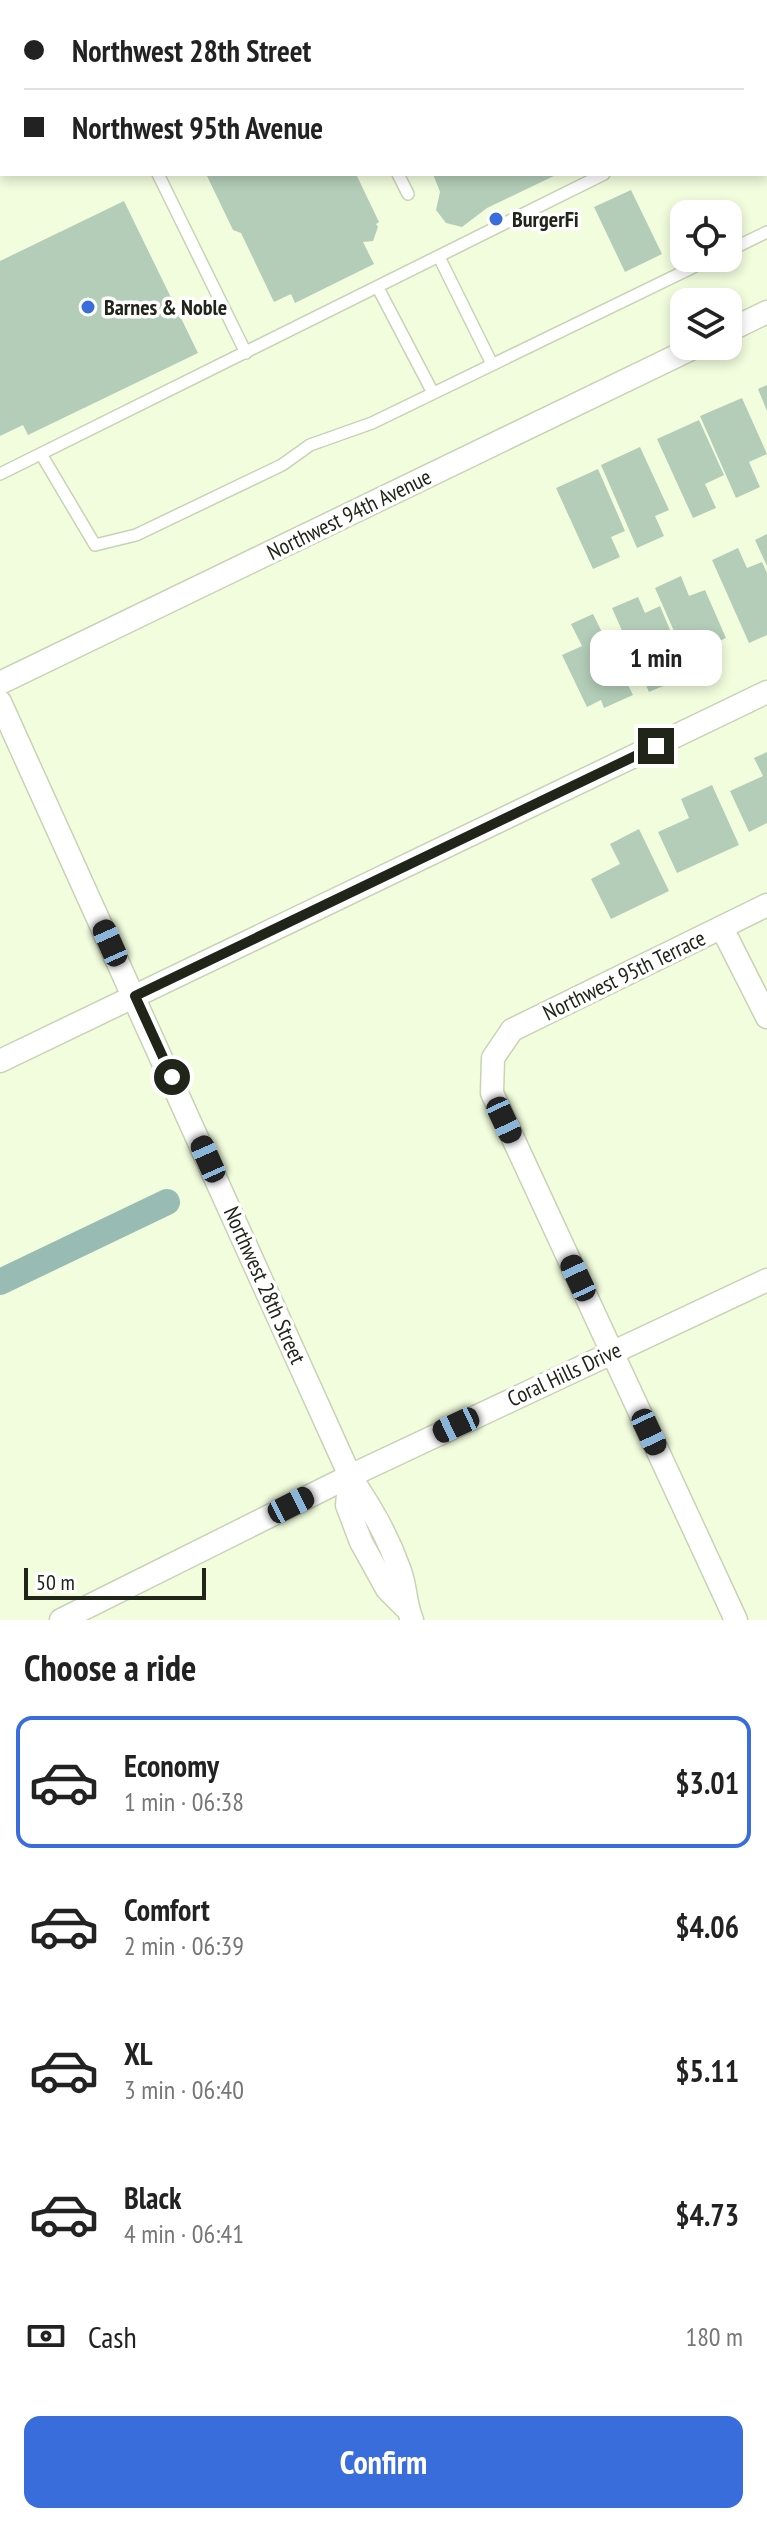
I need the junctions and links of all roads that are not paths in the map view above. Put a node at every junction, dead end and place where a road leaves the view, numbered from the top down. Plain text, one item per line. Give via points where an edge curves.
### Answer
1 (159, 176) edge
2 (399, 176) edge
3 (600, 176) edge
4 (408, 194) dead end
5 (767, 232) edge
6 (742, 244) edge
7 (439, 257) junction
8 (683, 272) edge
9 (378, 288) junction
10 (767, 312) edge
11 (742, 324) edge
12 (246, 353) junction
13 (670, 359) edge
14 (492, 364) junction
15 (433, 393) junction
16 (41, 454) junction
17 (0, 474) edge
18 (0, 683) edge
19 (767, 692) edge
20 (0, 702) edge
21 (767, 905) edge
22 (722, 928) junction
23 (135, 996) junction
24 (767, 1017) edge
25 (0, 1061) edge
26 (767, 1280) edge
27 (612, 1351) junction
28 (350, 1476) junction
29 (99, 1612) edge
30 (409, 1614) edge
31 (61, 1620) edge
32 (736, 1620) edge

1 - 12 lane
2 - 4 lane
3 - 7 lane
5 - 6 lane
7 - 9 lane
7 - 14 lane
8 - 14 lane
9 - 12 lane
9 - 15 lane
10 - 11 street
12 - 16 lane
13 - 18 street, Northwest 94th Avenue
14 - 15 lane
15 - 16 lane via 310,445 282,465 136,535 95,545
16 - 17 lane
19 - 23 street
20 - 23 street, Northwest 28th Street
21 - 22 street, Northwest 95th Terrace
22 - 24 street
22 - 27 street, Northwest 95th Terrace via 512,1030 493,1058 492,1093
23 - 25 street
23 - 28 street, Northwest 28th Street
26 - 27 street, Coral Hills Drive
27 - 28 street, Coral Hills Drive
27 - 32 street
28 - 29 street, Coral Hills Drive
28 - 30 street, Northwest 28th Street via 347,1505 361,1542 387,1589
29 - 31 street, Coral Hills Drive

